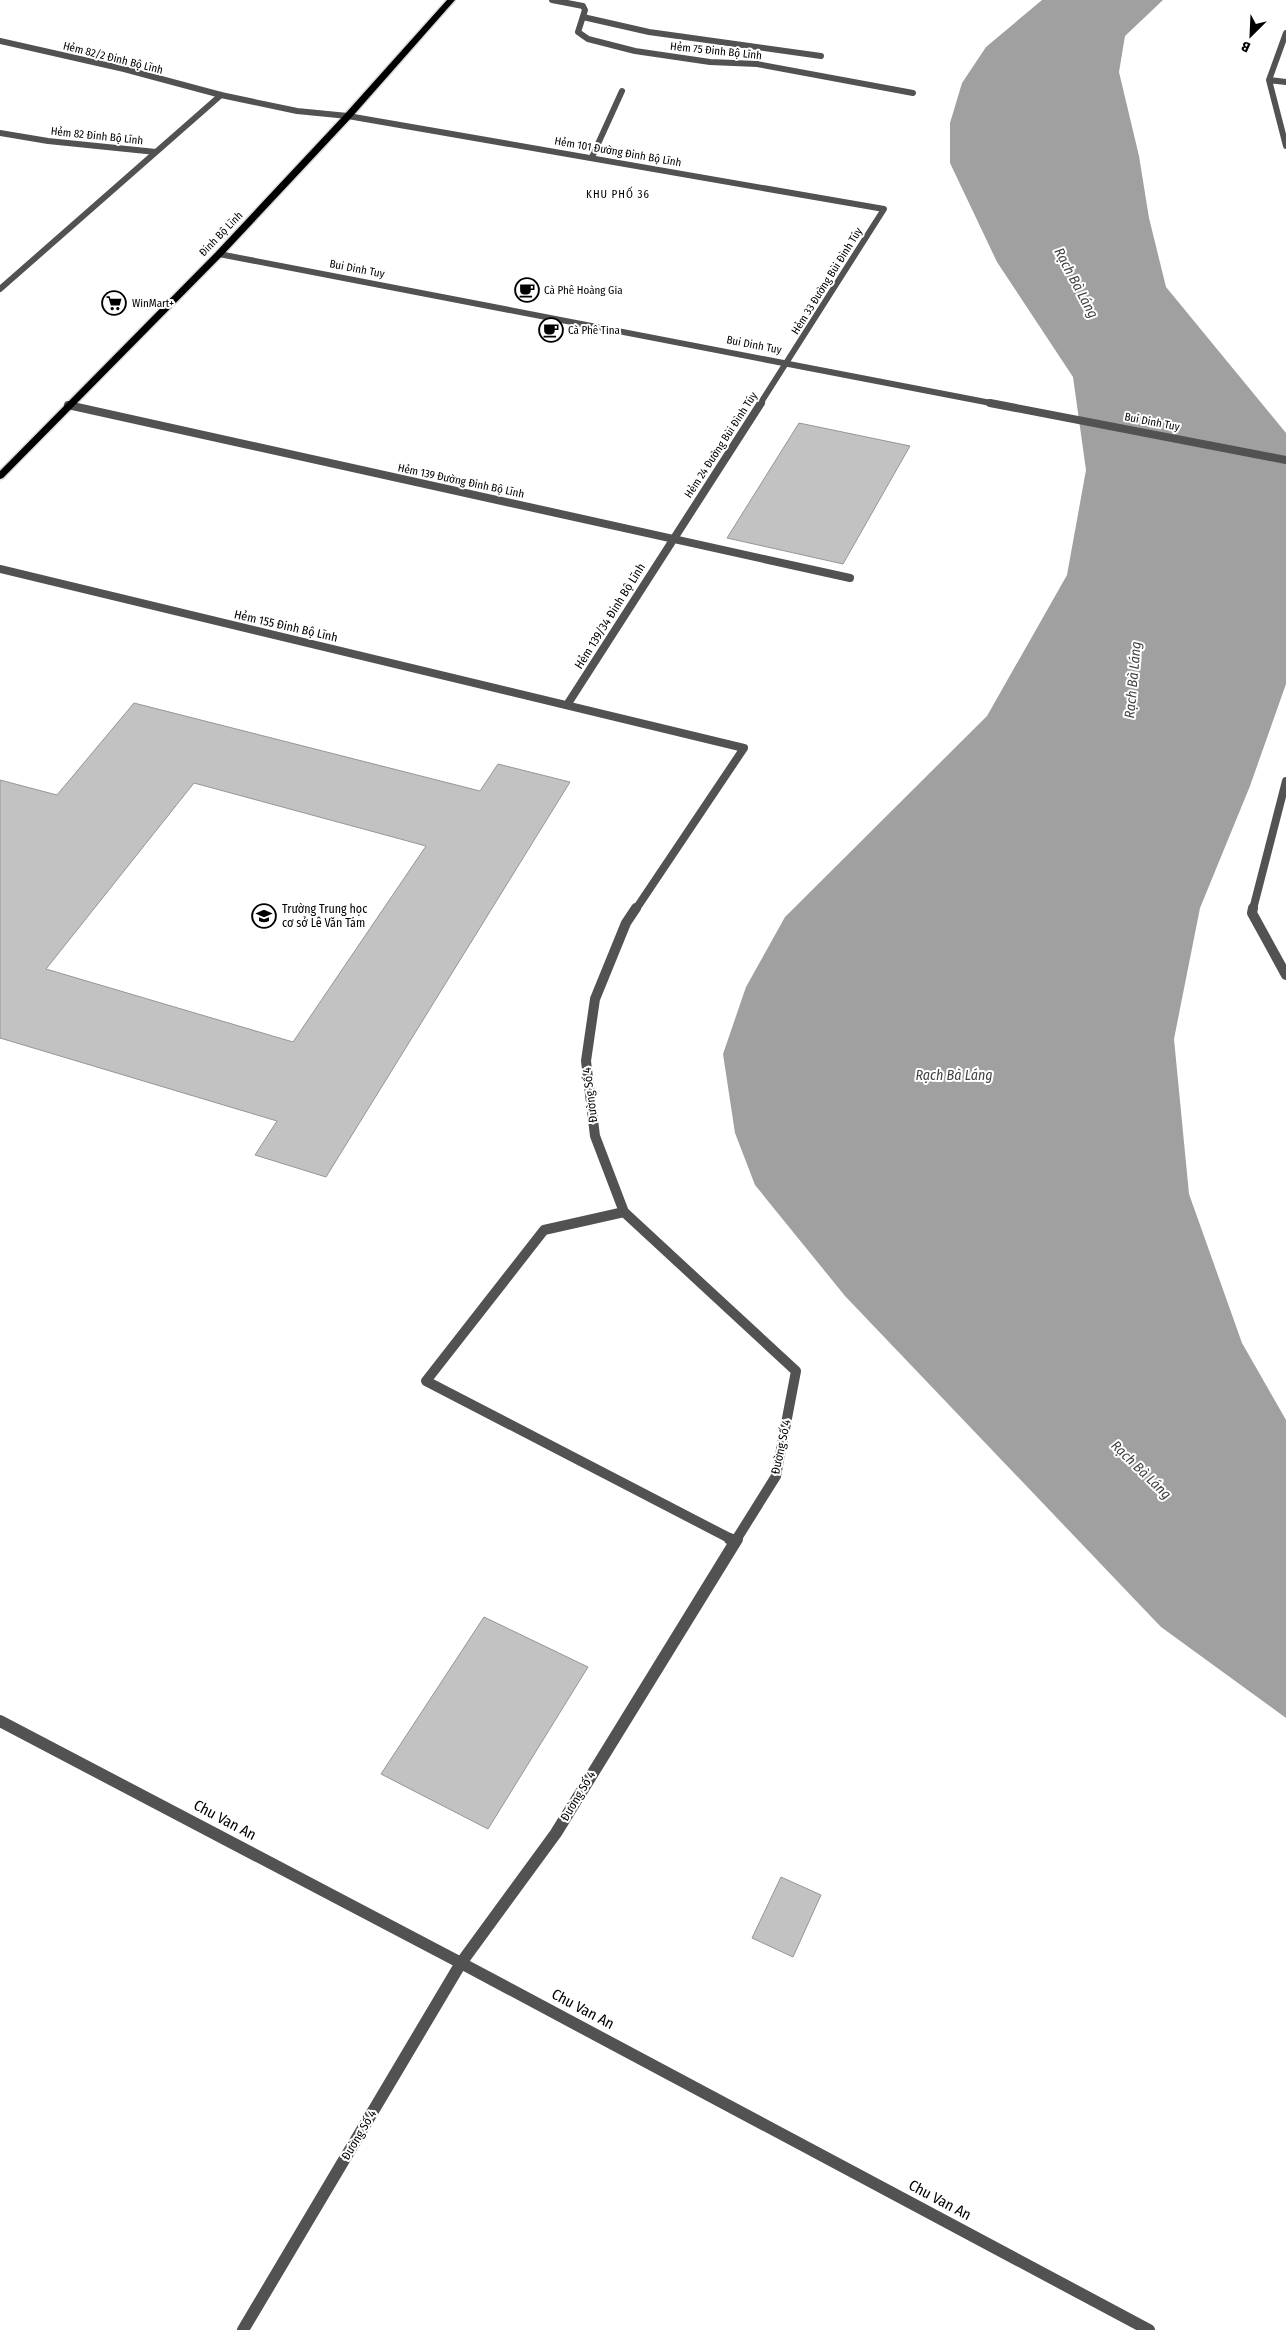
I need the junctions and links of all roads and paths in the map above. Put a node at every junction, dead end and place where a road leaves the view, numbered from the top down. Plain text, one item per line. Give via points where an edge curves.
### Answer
1 (451, 0) edge
2 (552, 0) edge
3 (583, 16) junction
4 (1286, 32) edge
5 (0, 42) edge
6 (821, 56) dead end
7 (1269, 80) junction
8 (1286, 82) edge
9 (622, 91) dead end
10 (913, 93) dead end
11 (221, 95) junction
12 (348, 116) junction
13 (0, 133) edge
14 (1286, 146) edge
15 (156, 152) junction
16 (592, 157) junction
17 (884, 209) joint
18 (219, 254) junction
19 (0, 289) edge
20 (788, 363) junction
21 (68, 405) junction
22 (1286, 460) edge
23 (0, 476) edge
24 (672, 539) junction
25 (0, 569) edge
26 (850, 578) dead end
27 (568, 705) junction
28 (1286, 781) edge
29 (1286, 975) edge
30 (624, 1212) junction
31 (734, 1541) junction
32 (0, 1721) edge
33 (461, 1963) junction
34 (243, 2330) edge
35 (1149, 2330) edge

1 - 12 main road, Đinh Bộ Lĩnh
2 - 3 street via 583,6
3 - 6 street via 649,32
3 - 10 street, Hẻm 75 Đinh Bộ Lĩnh via 578,32 581,36 635,51 710,62 758,64
4 - 7 street
5 - 11 street, Hẻm 82/2 Đinh Bộ Lĩnh via 124,69
7 - 8 street
7 - 14 street
9 - 16 street
11 - 12 street via 297,111
11 - 15 street, Hẻm 82 Đinh Bộ Lĩnh
12 - 16 street, Hẻm 101 Đường Đinh Bộ Lĩnh
12 - 18 main road, Đinh Bộ Lĩnh
13 - 15 street, Hẻm 82 Đinh Bộ Lĩnh
15 - 19 street
16 - 17 street, Hẻm 101 Đường Đinh Bộ Lĩnh
17 - 20 street, Hẻm 33 Đường Bùi Đình Túy
18 - 20 street, Bui Dinh Tuy
18 - 21 main road, Đinh Bộ Lĩnh
20 - 22 street, Bui Dinh Tuy
20 - 24 street, Hẻm 24 Đường Bùi Đình Túy
21 - 23 main road, Đinh Bộ Lĩnh
21 - 24 street, Hẻm 139 Đường Đinh Bộ Lĩnh
24 - 26 street, Hẻm 139 Đường Đinh Bộ Lĩnh
24 - 27 street, Hẻm 139/34 Đinh Bộ Lĩnh
25 - 27 street, Hẻm 155 Đinh Bộ Lĩnh
27 - 30 street, Đường Số 4 via 744,748 626,923 595,999 586,1061 595,1136
28 - 29 street via 1252,913
30 - 31 street, Đường Số 4 via 796,1371 776,1476
30 - 31 street via 544,1230 426,1381
31 - 33 street, Đường Số 4 via 556,1834
32 - 33 street, Chu Van An
33 - 34 street, Đường Số 4
33 - 35 street, Chu Van An

